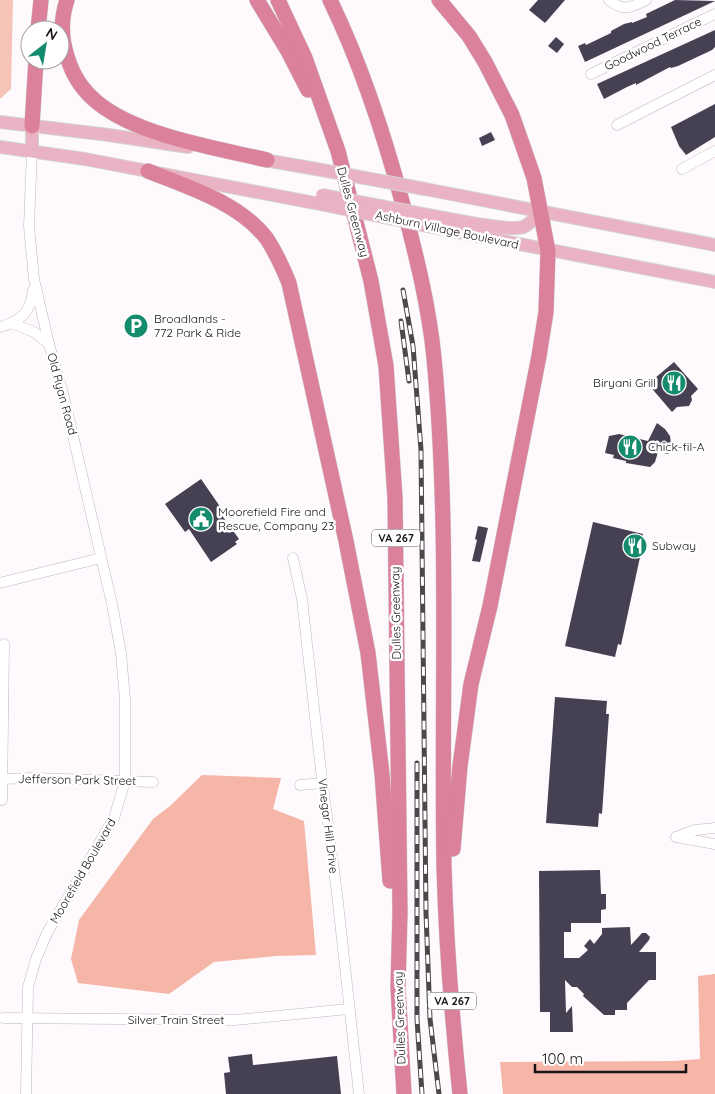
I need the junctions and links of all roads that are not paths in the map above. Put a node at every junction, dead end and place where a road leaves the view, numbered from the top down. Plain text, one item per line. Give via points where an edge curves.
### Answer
1 (41, 0) edge
2 (67, 0) edge
3 (257, 0) edge
4 (278, 0) edge
5 (330, 0) edge
6 (439, 0) edge
7 (609, 0) edge
8 (646, 0) edge
9 (715, 14) edge
10 (39, 20) edge
11 (35, 70) edge
12 (591, 74) dead end
13 (715, 75) edge
14 (0, 122) edge
15 (617, 125) dead end
16 (32, 126) junction
17 (0, 148) edge
18 (715, 150) edge
19 (32, 151) junction
20 (338, 151) junction
21 (267, 160) junction
22 (682, 169) dead end
23 (148, 171) junction
24 (323, 200) junction
25 (540, 211) junction
26 (715, 245) edge
27 (548, 251) junction
28 (34, 279) junction
29 (715, 282) edge
30 (11, 323) junction
31 (0, 326) edge
32 (49, 344) junction
33 (101, 558) junction
34 (293, 558) dead end
35 (0, 583) edge
36 (4, 644) dead end
37 (2, 726) edge
38 (1, 779) edge
39 (124, 781) junction
40 (153, 782) dead end
41 (322, 783) junction
42 (300, 785) dead end
43 (2, 800) dead end
44 (715, 828) edge
45 (715, 844) edge
46 (446, 908) junction
47 (398, 987) junction
48 (349, 1009) junction
49 (3, 1018) dead end
50 (26, 1018) junction
51 (26, 1094) edge
52 (359, 1094) edge
53 (404, 1094) edge
54 (460, 1094) edge

1 - 10 highway
2 - 21 highway via 62,23 64,48 77,79 96,102 146,128
3 - 20 highway via 288,51
4 - 20 highway, Dulles Greenway / VA 267 via 305,58
5 - 46 highway, VA 267 via 372,99 387,146 412,237 434,357 443,496
6 - 25 highway via 469,36 500,88 531,170
7 - 8 street via 616,6 628,8
9 - 12 street, Goodwood Terrace
11 - 16 highway
13 - 15 street
14 - 16 main road
16 - 19 main road, Old Ryan Road
16 - 21 main road
17 - 19 main road, Ashburn Village Boulevard
18 - 22 street
19 - 23 main road, Ashburn Village Boulevard
19 - 28 street, Old Ryan Road via 29,226
20 - 47 highway, Dulles Greenway / VA 267 via 379,322 392,434 400,912
21 - 25 main road, bridge
23 - 24 main road, Ashburn Village Boulevard
23 - 47 highway via 204,193 250,222 266,238 290,283 368,654 382,774
24 - 25 main road, bridge via 509,228 524,227
24 - 27 main road, Ashburn Village Boulevard, bridge
25 - 26 main road
25 - 27 highway
27 - 29 main road, Ashburn Village Boulevard
27 - 46 highway via 546,312 540,356 490,606 471,684
28 - 30 street via 31,304 22,316
28 - 32 street, Old Ryan Road
30 - 31 street
30 - 32 street via 34,332
32 - 33 street, Old Ryan Road
33 - 35 street
33 - 39 street, Moorefield Boulevard via 124,678
34 - 41 street, Vinegar Hill Drive via 302,599
36 - 37 street
37 - 38 street
38 - 39 street, Jefferson Park Street
38 - 43 street
39 - 40 street, Jefferson Park Street
39 - 50 street, Moorefield Boulevard via 114,818 47,933 36,959 28,987
41 - 42 street
41 - 48 street, Vinegar Hill Drive
44 - 45 street via 695,830 676,837
46 - 54 highway, VA 267
47 - 53 highway, Dulles Greenway / VA 267
48 - 50 street, Silver Train Street via 235,1020
48 - 52 street, Vinegar Hill Drive
49 - 50 street, Silver Train Street
50 - 51 street, Moorefield Boulevard

